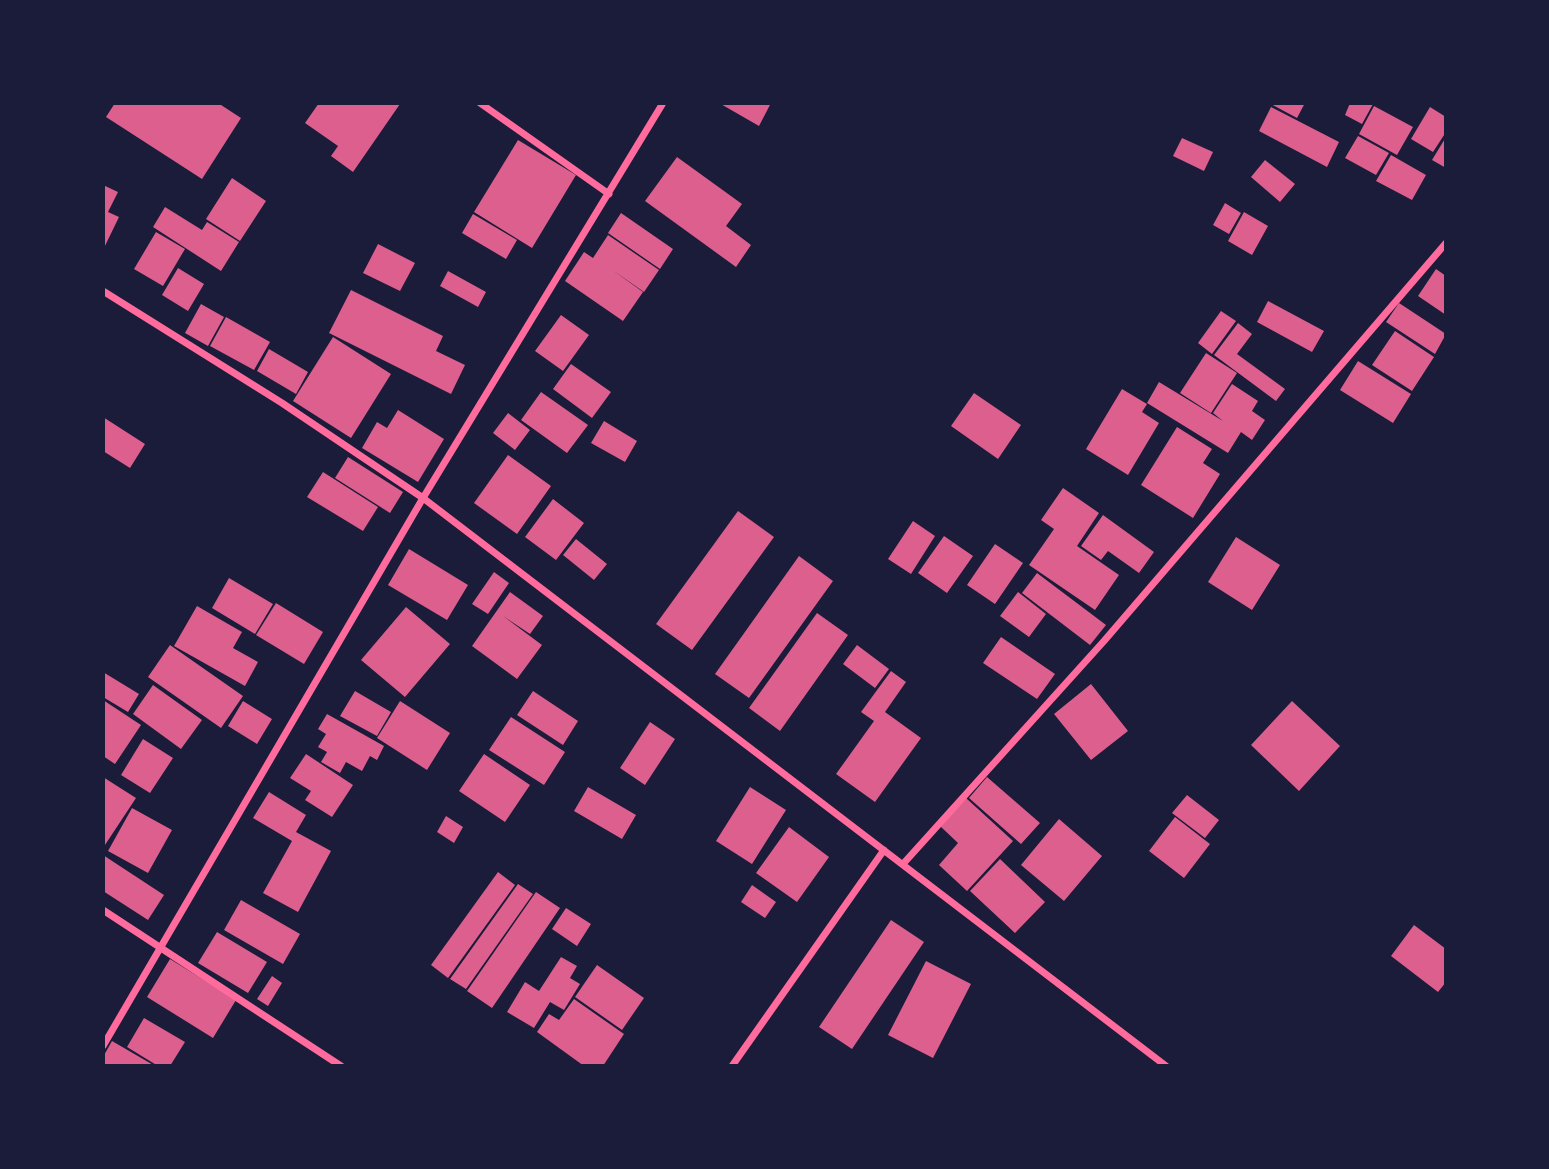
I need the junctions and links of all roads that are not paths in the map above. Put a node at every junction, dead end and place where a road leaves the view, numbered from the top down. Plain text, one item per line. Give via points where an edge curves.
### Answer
1 (480, 103) edge
2 (663, 103) edge
3 (610, 194) junction
4 (1446, 243) edge
5 (106, 293) edge
6 (103, 303) edge
7 (423, 498) junction
8 (884, 850) junction
9 (903, 864) junction
10 (103, 910) edge
11 (162, 948) junction
12 (103, 1046) edge
13 (341, 1066) edge
14 (732, 1066) edge
15 (1166, 1066) edge

1 - 3 street
2 - 3 street
3 - 7 street
4 - 9 street via 1122,620
5 - 6 street
5 - 7 street
7 - 8 street
7 - 11 street
8 - 9 street
8 - 14 street
9 - 15 street
10 - 11 street
11 - 12 street
11 - 13 street

